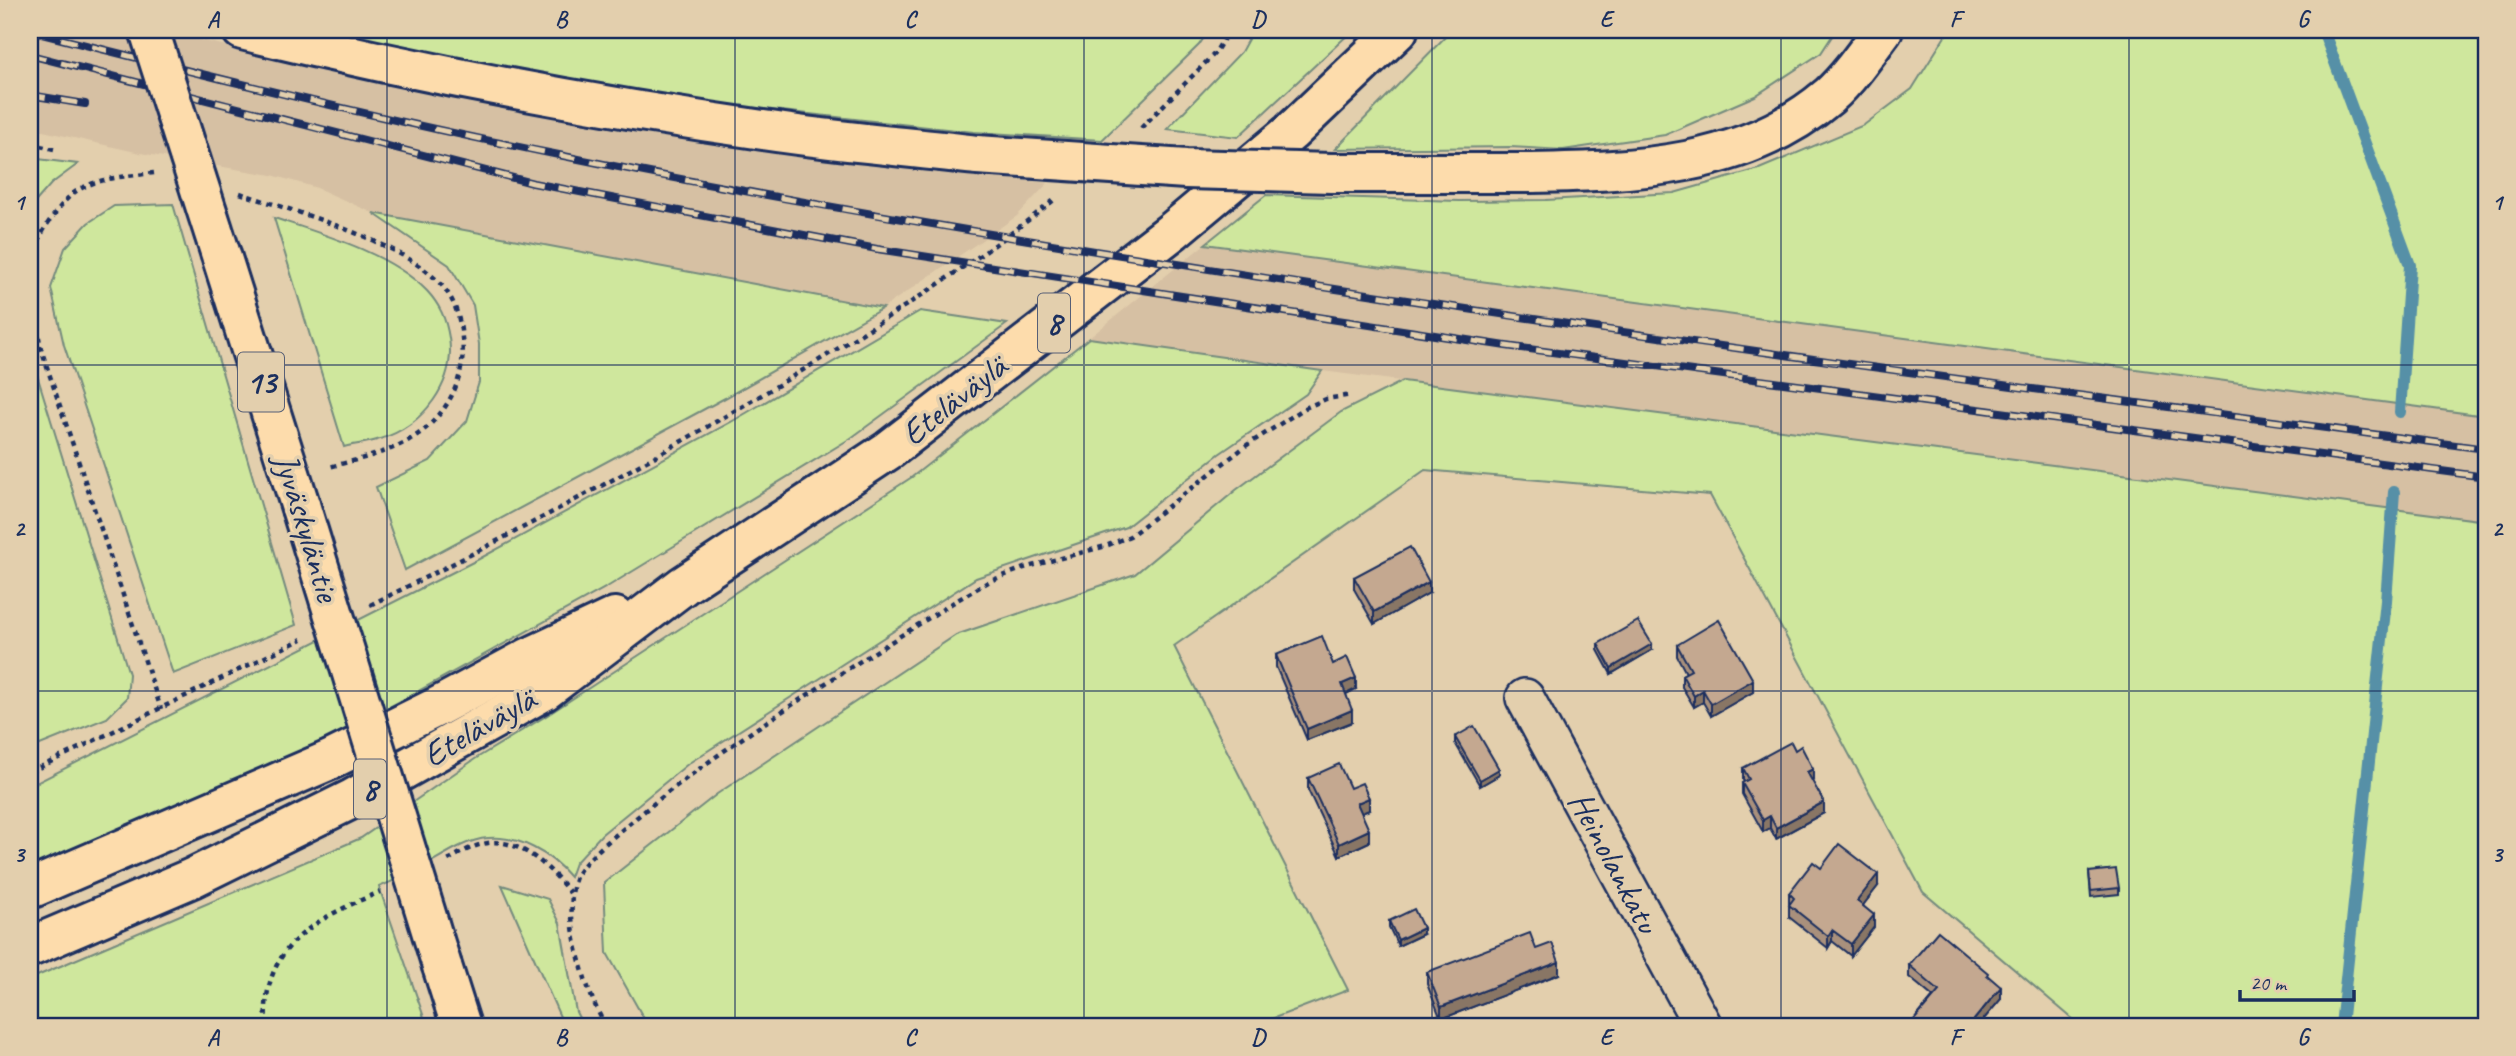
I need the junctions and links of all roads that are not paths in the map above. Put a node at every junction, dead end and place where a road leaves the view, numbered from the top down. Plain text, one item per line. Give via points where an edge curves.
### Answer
1 (149, 30) edge
2 (242, 30) edge
3 (1398, 30) edge
4 (1883, 30) edge
5 (684, 585) junction
6 (1525, 698) dead end
7 (30, 888) edge
8 (30, 947) edge
9 (461, 1026) edge
10 (1703, 1026) edge

1 - 9 highway, Jyväskyläntie / 13, bridge
2 - 4 highway, bridge via 625,109 977,155 1186,169 1531,173 1647,168 1751,144 1829,95
3 - 5 highway, Eteläväylä / 8 via 1291,132 1163,239 890,450
5 - 7 highway, Eteläväylä / 8 via 528,658 330,760
5 - 8 highway, Eteläväylä / 8 via 544,691 352,799 192,878
6 - 10 street, Heinolankatu

